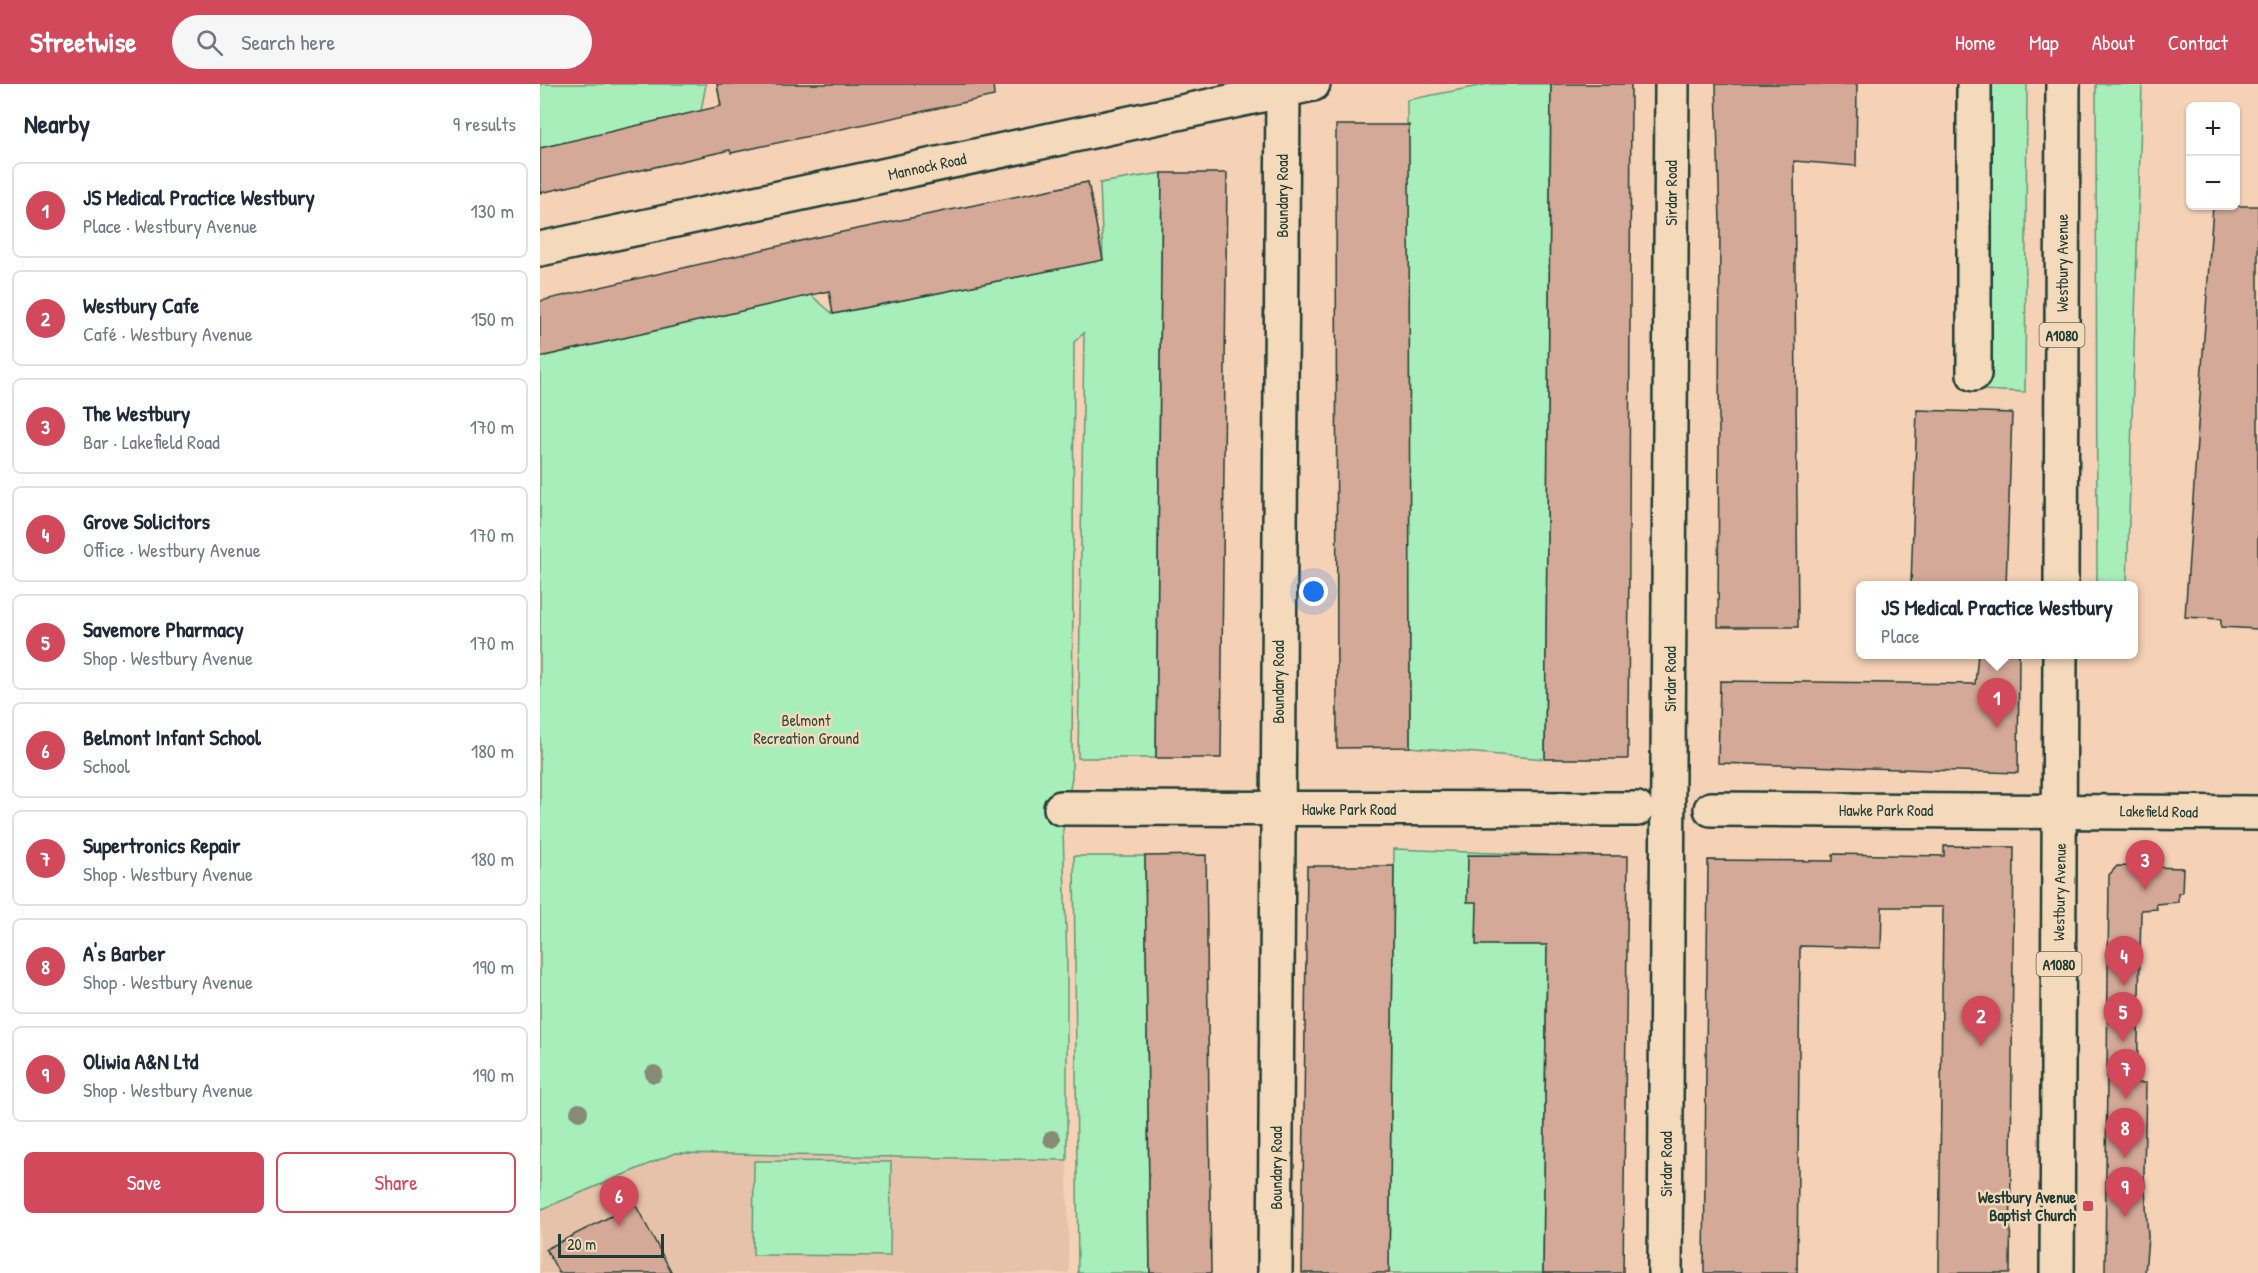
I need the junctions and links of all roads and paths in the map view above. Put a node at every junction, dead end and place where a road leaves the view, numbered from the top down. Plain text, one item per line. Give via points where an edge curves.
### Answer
1 (1672, 84) edge
2 (1974, 84) edge
3 (2064, 84) edge
4 (1298, 87) edge
5 (540, 249) edge
6 (1974, 374) dead end
7 (2061, 581) edge
8 (2060, 659) edge
9 (1061, 808) dead end
10 (1277, 809) junction
11 (1637, 809) dead end
12 (1711, 809) dead end
13 (2060, 810) junction
14 (2258, 813) edge
15 (1275, 1273) edge
16 (1665, 1273) edge
17 (2057, 1273) edge

1 - 16 street, Sirdar Road
2 - 6 street
3 - 7 street, Westbury Avenue / A1080
4 - 5 street, Mannock Road
4 - 10 street, Boundary Road
8 - 13 street, Westbury Avenue / A1080
9 - 10 street, Hawke Park Road
10 - 11 street, Hawke Park Road
10 - 15 street, Boundary Road
12 - 13 street, Hawke Park Road
13 - 14 street, Lakefield Road
13 - 17 street, Westbury Avenue / A1080

